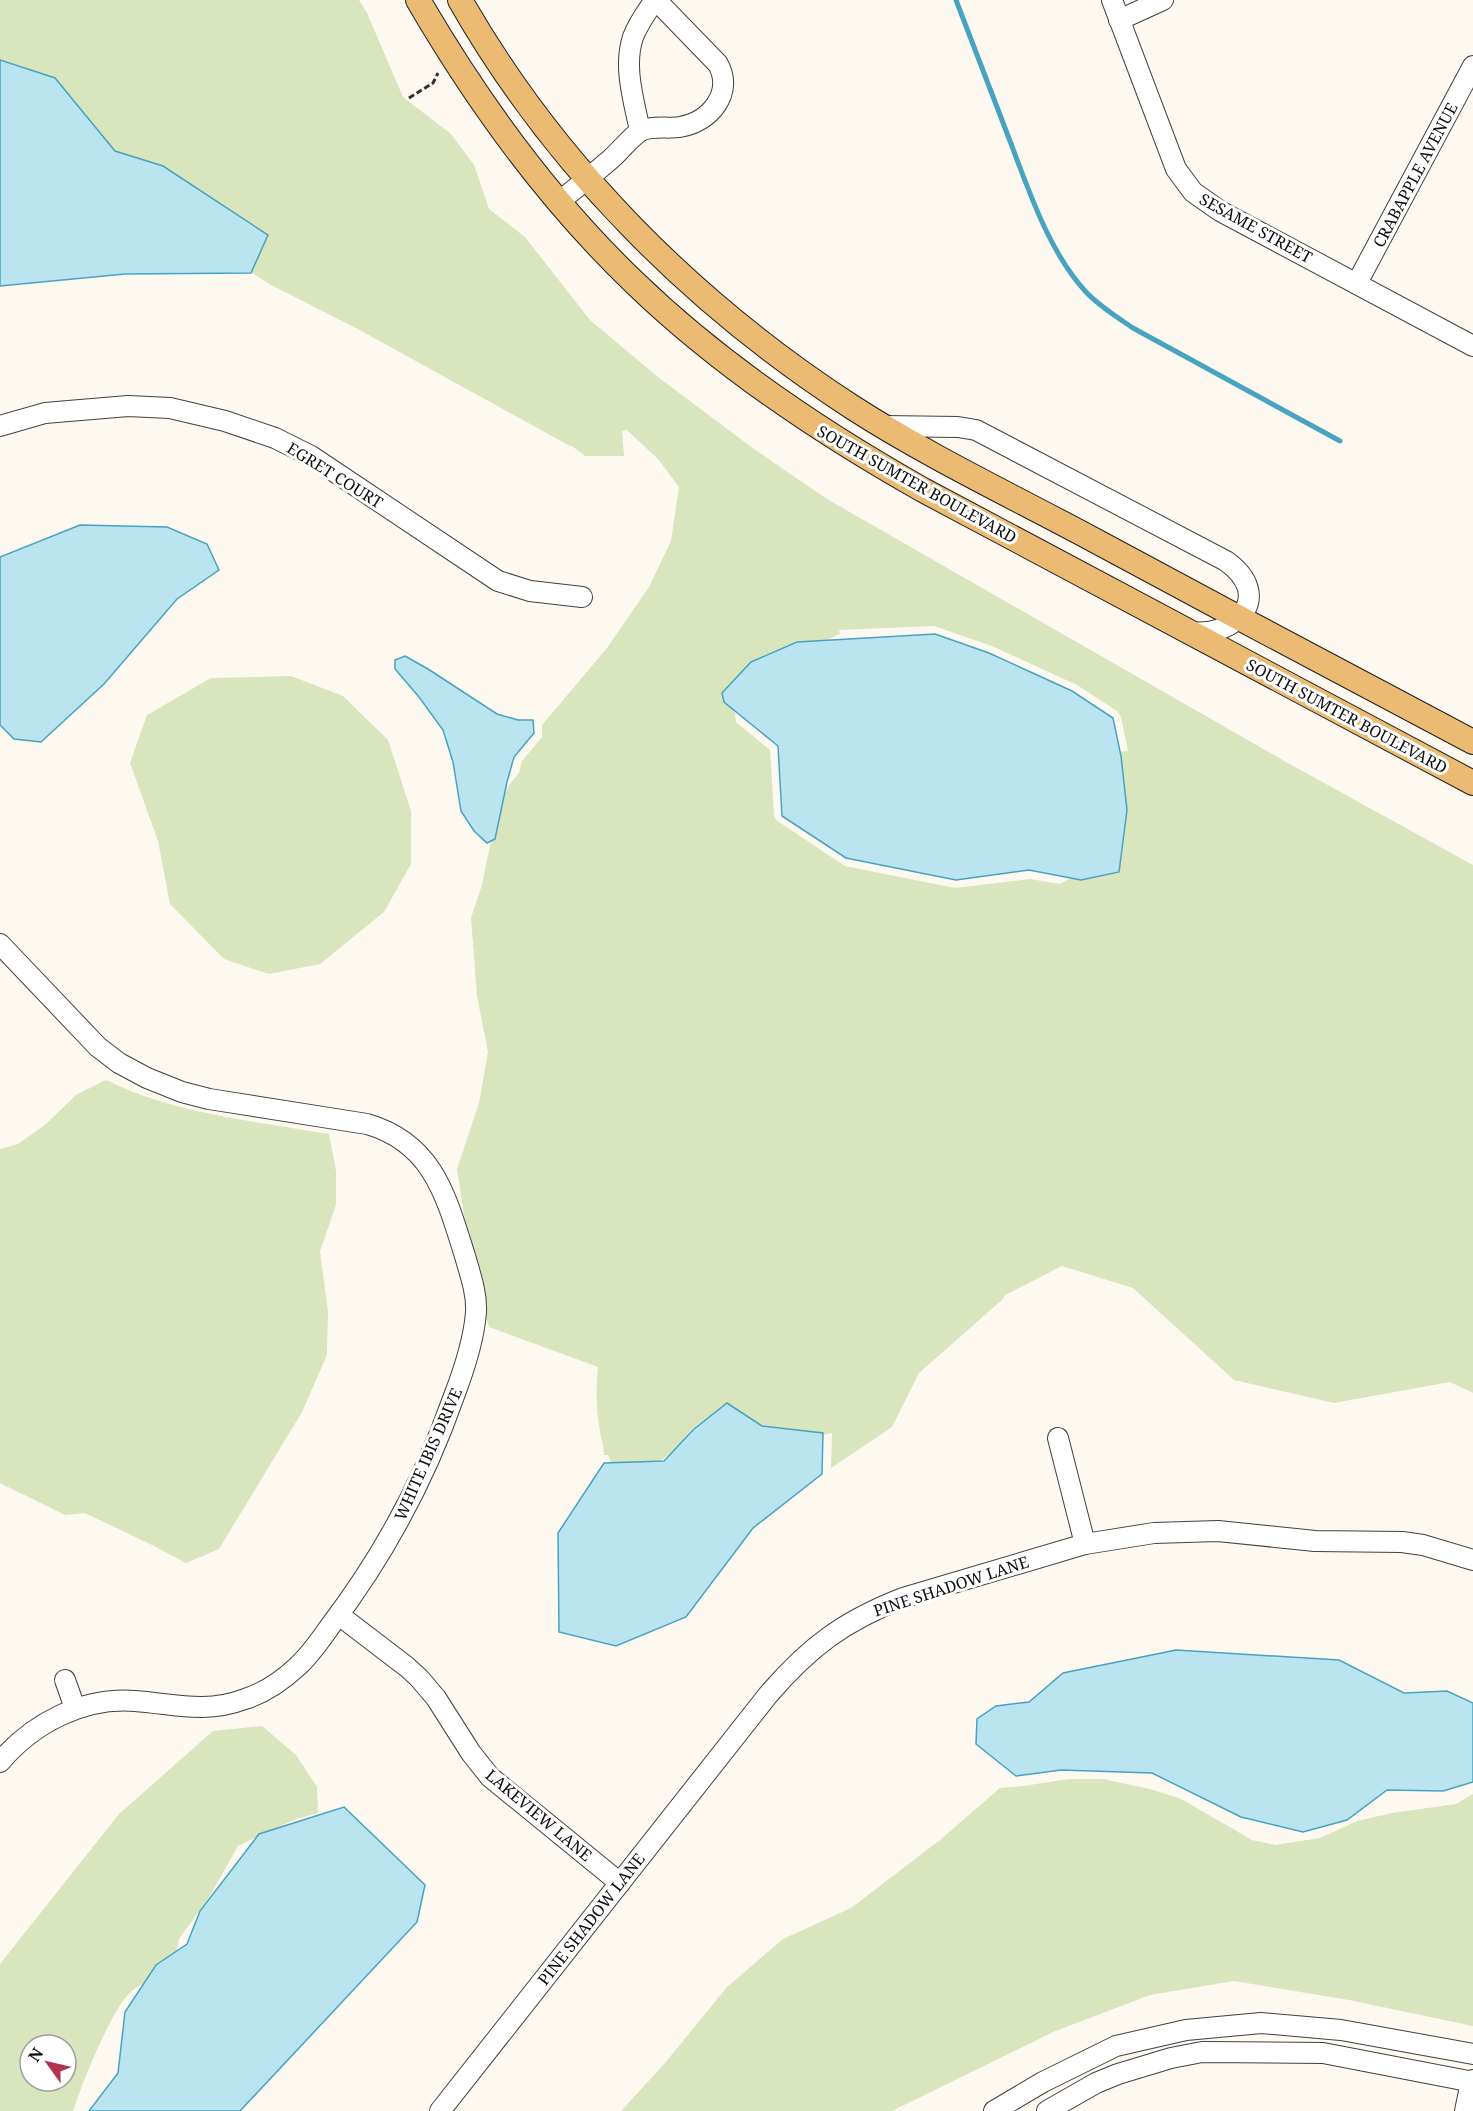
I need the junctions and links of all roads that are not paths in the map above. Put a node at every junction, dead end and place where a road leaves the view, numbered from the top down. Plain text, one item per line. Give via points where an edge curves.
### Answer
1 (418, 0) edge
2 (460, 0) edge
3 (655, 0) edge
4 (1112, 0) edge
5 (1163, 0) edge
6 (1119, 20) junction
7 (1473, 66) edge
8 (640, 131) junction
9 (588, 178) junction
10 (559, 202) junction
11 (1357, 283) junction
12 (1473, 346) edge
13 (0, 426) edge
14 (883, 426) junction
15 (582, 597) dead end
16 (1239, 618) junction
17 (1189, 632) junction
18 (1473, 742) edge
19 (1473, 783) edge
20 (0, 944) edge
21 (1058, 1438) dead end
22 (1085, 1544) junction
23 (1473, 1560) edge
24 (339, 1615) junction
25 (65, 1680) dead end
26 (75, 1708) junction
27 (0, 1762) edge
28 (620, 1883) junction
29 (1473, 2054) edge
30 (1472, 2081) edge
31 (440, 2111) edge
32 (994, 2111) edge
33 (1047, 2111) edge
34 (1465, 2111) edge

1 - 10 main road, SOUTH SUMTER BOULEVARD via 455,62
2 - 9 main road, SOUTH SUMTER BOULEVARD via 511,81
3 - 8 street via 634,36 629,55
3 - 8 street via 718,64 724,83 718,104 700,120 681,127
4 - 6 street, SESAME STREET
5 - 6 street
6 - 11 street, SESAME STREET via 1176,169 1193,192 1220,212
7 - 11 street, CRABAPPLE AVENUE
8 - 9 street
9 - 10 street
9 - 14 main road, SOUTH SUMTER BOULEVARD via 650,246 724,313 801,372
10 - 17 main road, SOUTH SUMTER BOULEVARD via 666,311 736,370 803,418 923,490
11 - 12 street, SESAME STREET
13 - 15 street, EGRET COURT via 45,413 128,406 170,408 225,421 275,438 310,456 498,581 530,591
14 - 16 main road, SOUTH SUMTER BOULEVARD
14 - 16 street, SOUTH SUMTER BOULEVARD via 976,430 1226,561 1240,573 1249,589 1248,605
16 - 17 street via 1211,631
16 - 18 main road, SOUTH SUMTER BOULEVARD
17 - 19 main road, SOUTH SUMTER BOULEVARD
20 - 24 street, WHITE IBIS DRIVE via 99,1047 133,1071 194,1096 381,1128 405,1140 427,1161 473,1283 474,1328 445,1422 418,1484 379,1557
21 - 22 street
22 - 23 street, PINE SHADOW LANE via 1154,1533 1218,1531 1315,1540 1402,1542
22 - 28 street, PINE SHADOW LANE via 903,1598 874,1609 825,1638 768,1695
24 - 26 street, WHITE IBIS DRIVE via 298,1666 246,1699 211,1708 125,1700
24 - 28 street, LAKEVIEW LANE via 418,1678 490,1777
25 - 26 street
26 - 27 street, WHITE IBIS DRIVE via 17,1743
28 - 31 street, PINE SHADOW LANE
29 - 32 street via 1341,2030 1261,2024 1186,2030 1116,2046
30 - 33 street via 1323,2054 1202,2052 1118,2074
30 - 34 street

